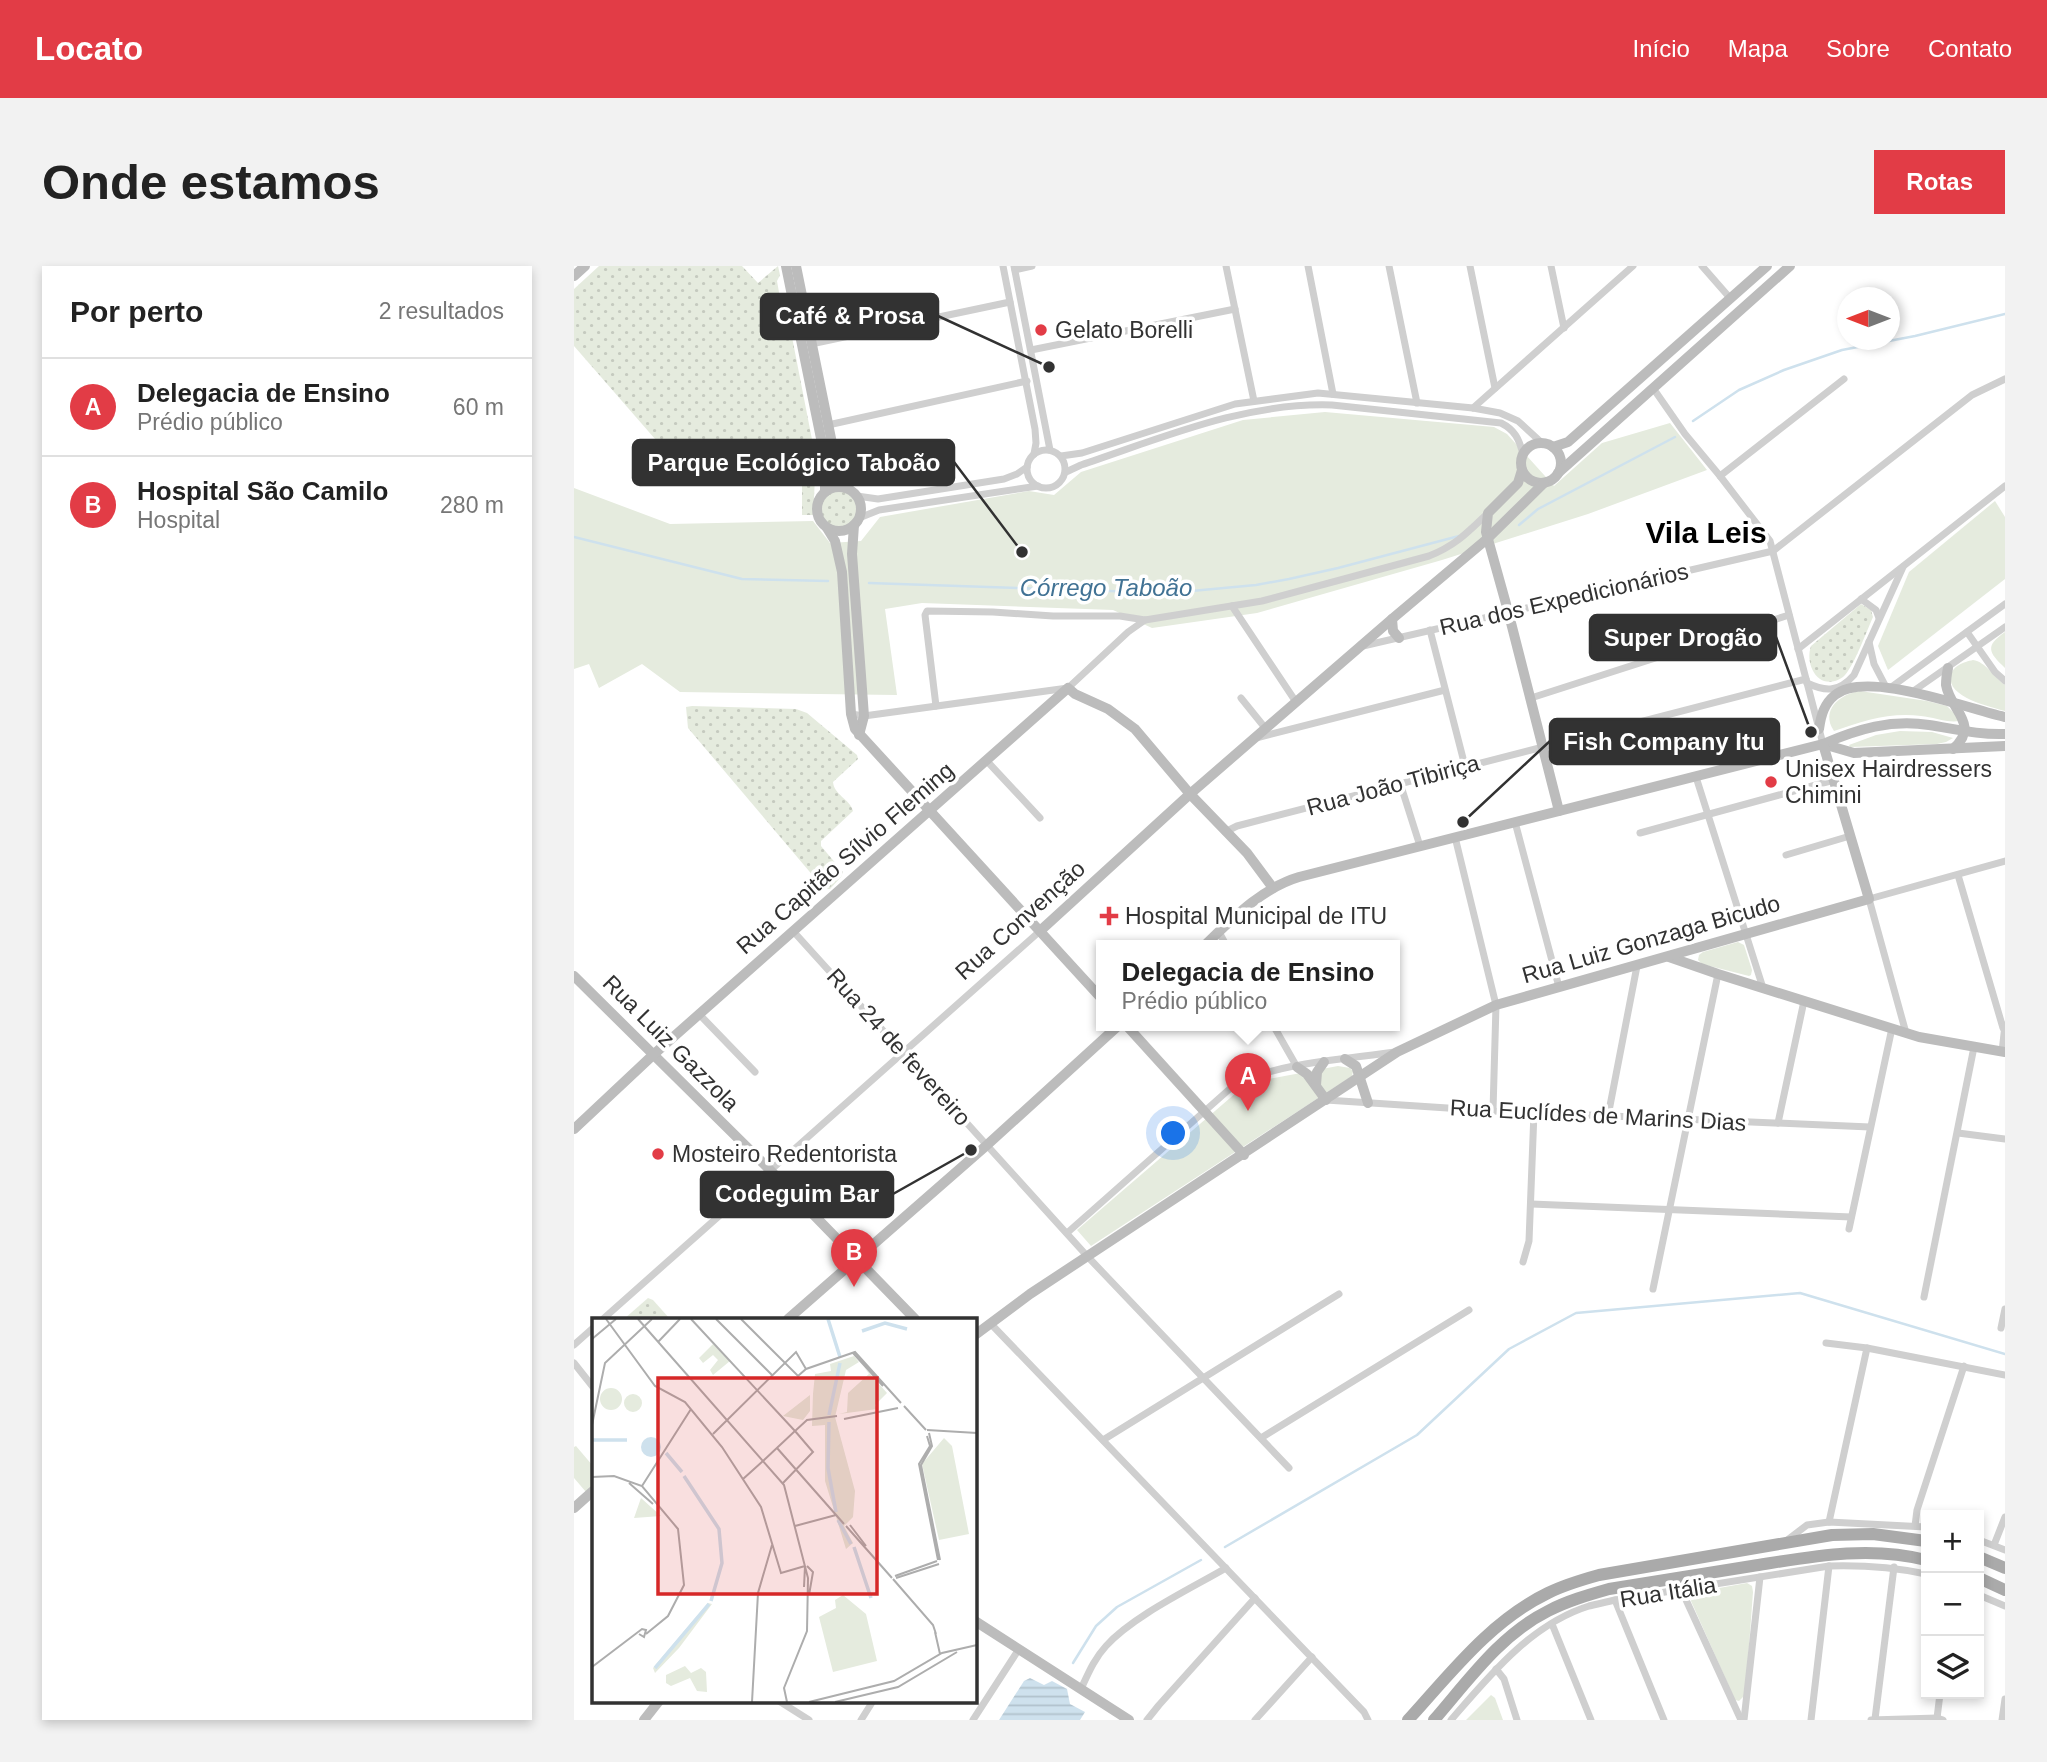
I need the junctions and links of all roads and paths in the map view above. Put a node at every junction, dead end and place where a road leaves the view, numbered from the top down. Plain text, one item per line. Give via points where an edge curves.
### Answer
1 (585, 266) edge
2 (786, 266) edge
3 (796, 266) edge
4 (1003, 266) edge
5 (1032, 266) edge
6 (1226, 266) edge
7 (1308, 266) edge
8 (1389, 266) edge
9 (1470, 266) edge
10 (1551, 266) edge
11 (1632, 266) edge
12 (1702, 266) edge
13 (1767, 266) edge
14 (1790, 266) edge
15 (1014, 268) edge
16 (574, 276) edge
17 (1730, 298) junction
18 (1010, 302) junction
19 (1235, 309) junction
20 (1564, 328) junction
21 (811, 344) junction
22 (1031, 350) junction
23 (1844, 379) dead end
24 (2005, 379) edge
25 (1027, 381) junction
26 (1496, 388) junction
27 (1653, 388) junction
28 (1333, 394) junction
29 (1254, 401) junction
30 (1417, 403) junction
31 (1473, 408) junction
32 (828, 425) junction
33 (1548, 445) junction
34 (1050, 450) junction
35 (1034, 454) junction
36 (1523, 454) junction
37 (1061, 456) junction
38 (1027, 467) junction
39 (1522, 470) junction
40 (1066, 472) junction
41 (1558, 473) junction
42 (1720, 476) junction
43 (1544, 483) junction
44 (1038, 486) junction
45 (844, 487) junction
46 (2002, 489) edge
47 (825, 492) junction
48 (857, 496) junction
49 (2005, 500) edge
50 (1488, 513) junction
51 (857, 522) junction
52 (827, 528) junction
53 (1489, 543) junction
54 (1773, 551) junction
55 (1903, 566) junction
56 (1861, 598) junction
57 (2005, 604) edge
58 (1232, 606) junction
59 (1508, 611) junction
60 (1789, 615) junction
61 (1392, 619) junction
62 (1879, 619) junction
63 (1145, 620) junction
64 (2005, 627) edge
65 (1430, 630) junction
66 (1967, 632) junction
67 (1398, 638) junction
68 (1869, 642) junction
69 (1977, 647) junction
70 (1359, 648) junction
71 (1798, 649) junction
72 (1948, 668) junction
73 (1806, 681) junction
74 (2005, 681) edge
75 (1068, 688) junction
76 (1888, 688) junction
77 (1445, 690) junction
78 (1912, 692) junction
79 (1241, 698) dead end
80 (1531, 698) junction
81 (1296, 702) junction
82 (1954, 702) junction
83 (936, 706) junction
84 (851, 714) junction
85 (864, 716) junction
86 (2005, 717) edge
87 (1266, 729) junction
88 (1819, 729) junction
89 (1964, 731) junction
90 (2005, 734) edge
91 (859, 735) junction
92 (1256, 738) junction
93 (1823, 744) junction
94 (2005, 746) edge
95 (1543, 747) junction
96 (1953, 749) junction
97 (986, 760) junction
98 (1465, 766) junction
99 (1696, 777) junction
100 (1834, 780) junction
101 (1400, 783) junction
102 (1190, 794) junction
103 (929, 811) junction
104 (1559, 811) junction
105 (1708, 814) junction
106 (1040, 818) dead end
107 (1515, 822) junction
108 (1224, 832) junction
109 (1640, 833) dead end
110 (1850, 836) junction
111 (1455, 837) junction
112 (1420, 846) junction
113 (1786, 855) dead end
114 (2005, 861) edge
115 (1958, 874) junction
116 (1273, 888) junction
117 (1869, 900) junction
118 (793, 931) junction
119 (1040, 932) junction
120 (1219, 932) junction
121 (1746, 934) junction
122 (1210, 940) edge
123 (1223, 940) edge
124 (1669, 957) junction
125 (1637, 966) junction
126 (1757, 970) junction
127 (1718, 974) junction
128 (574, 976) edge
129 (1745, 982) junction
130 (1559, 988) junction
131 (1763, 988) junction
132 (1096, 993) edge
133 (1804, 1001) junction
134 (1496, 1005) junction
135 (699, 1014) junction
136 (2004, 1026) edge
137 (1892, 1028) junction
138 (1112, 1031) edge
139 (1131, 1031) edge
140 (1276, 1031) edge
141 (1906, 1032) junction
142 (1974, 1047) junction
143 (1397, 1052) junction
144 (2004, 1052) edge
145 (905, 1053) junction
146 (653, 1055) junction
147 (1345, 1059) junction
148 (1324, 1062) junction
149 (1297, 1067) junction
150 (755, 1072) dead end
151 (1360, 1077) junction
152 (1316, 1085) junction
153 (1326, 1100) junction
154 (1368, 1103) junction
155 (1204, 1111) junction
156 (1493, 1111) junction
157 (1534, 1112) junction
158 (1608, 1116) junction
159 (1688, 1119) junction
160 (1778, 1123) junction
161 (1870, 1127) junction
162 (574, 1129) edge
163 (1958, 1133) junction
164 (2005, 1139) edge
165 (988, 1144) junction
166 (1244, 1155) junction
167 (771, 1171) junction
168 (1531, 1204) junction
169 (1670, 1209) junction
170 (1851, 1217) junction
171 (1849, 1229) dead end
172 (1067, 1233) junction
173 (1088, 1257) junction
174 (857, 1259) junction
175 (1523, 1262) dead end
176 (1653, 1289) dead end
177 (1339, 1294) dead end
178 (1924, 1297) dead end
179 (2005, 1309) edge
180 (1469, 1310) dead end
181 (604, 1318) edge
182 (790, 1318) edge
183 (914, 1318) edge
184 (990, 1323) junction
185 (2001, 1328) dead end
186 (592, 1329) edge
187 (976, 1334) edge
188 (1826, 1343) dead end
189 (574, 1345) edge
190 (1867, 1348) junction
191 (574, 1363) edge
192 (1964, 1366) junction
193 (2005, 1375) edge
194 (1204, 1378) junction
195 (592, 1386) edge
196 (1261, 1438) junction
197 (1103, 1440) junction
198 (1289, 1468) dead end
199 (592, 1492) edge
200 (574, 1508) edge
201 (2005, 1517) edge
202 (1829, 1522) junction
203 (1915, 1526) junction
204 (1921, 1527) edge
205 (1921, 1540) edge
206 (1984, 1541) edge
207 (1784, 1543) junction
208 (1994, 1545) junction
209 (2005, 1550) edge
210 (1921, 1559) edge
211 (1984, 1559) edge
212 (1829, 1566) junction
213 (1894, 1567) junction
214 (1226, 1568) junction
215 (2005, 1568) edge
216 (1921, 1573) edge
217 (1760, 1577) junction
218 (1984, 1580) edge
219 (1681, 1589) junction
220 (2005, 1590) edge
221 (1984, 1597) edge
222 (1255, 1598) junction
223 (1615, 1600) junction
224 (2005, 1606) edge
225 (976, 1622) edge
226 (1552, 1623) junction
227 (1019, 1649) junction
228 (1312, 1657) junction
229 (1496, 1669) junction
230 (1081, 1689) junction
231 (1940, 1699) edge
232 (2005, 1699) edge
233 (658, 1702) edge
234 (781, 1702) edge
235 (872, 1702) edge
236 (1940, 1719) edge
237 (644, 1720) edge
238 (809, 1720) edge
239 (860, 1720) edge
240 (973, 1720) edge
241 (1129, 1720) edge
242 (1147, 1720) edge
243 (1255, 1720) edge
244 (1368, 1720) edge
245 (1408, 1720) edge
246 (1434, 1720) edge
247 (1451, 1720) edge
248 (1517, 1720) edge
249 (1591, 1720) edge
250 (1664, 1720) edge
251 (1742, 1720) edge
252 (1811, 1720) edge
253 (1873, 1720) edge
254 (2002, 1720) edge

1 - 16 street
2 - 47 street via 825,458
3 - 21 street
4 - 18 street
5 - 15 street
6 - 19 street
7 - 28 street
8 - 30 street
9 - 26 street
10 - 20 street
11 - 20 street
12 - 17 street
13 - 17 street
14 - 27 street
15 - 22 street
17 - 33 street via 1567,442
18 - 21 street
18 - 25 street
19 - 22 street
19 - 29 street
20 - 26 street
21 - 32 street
22 - 34 street
23 - 42 street
24 - 54 street, Rua dos Expedicionários via 1972,395
25 - 32 street
25 - 35 street
26 - 31 street
27 - 41 street
27 - 42 street
28 - 29 street
28 - 30 street
29 - 37 street
30 - 31 street
31 - 33 street via 1509,416
32 - 45 street
33 - 36 street via 1531,446
33 - 41 street via 1561,462
34 - 35 street
34 - 37 street
35 - 38 street
36 - 39 street
36 - 40 street via 1515,433 1501,423 1314,405 1237,414
37 - 40 street
38 - 44 street via 1030,480
38 - 48 street via 1004,479 878,499
39 - 43 street via 1530,480
39 - 50 street via 1518,483
40 - 44 street via 1055,486
41 - 43 street
42 - 54 street
43 - 53 street
44 - 51 street via 879,510
45 - 47 street
45 - 48 street
46 - 49 street
46 - 55 street
47 - 52 street via 817,512
48 - 51 street via 861,507
50 - 53 street
50 - 58 street via 1461,539 1429,556
51 - 52 street via 841,531
51 - 85 street via 852,554
52 - 84 street via 842,572
53 - 59 street
53 - 61 street, Rua Convenção
54 - 59 street, Rua dos Expedicionários
54 - 60 street
55 - 56 street
55 - 62 street, Rua João Tibiriça
56 - 62 street via 1876,610
56 - 71 street
57 - 66 street
58 - 63 street
58 - 81 street
59 - 65 street, Rua dos Expedicionários
59 - 80 street
60 - 71 street
60 - 80 street
61 - 67 street
61 - 70 street, Rua Convenção
62 - 68 street, Rua João Tibiriça
63 - 75 street, Rua Capitão Sílvio Fleming
63 - 83 street via 1120,615 1053,617 930,610 926,613
64 - 69 street
65 - 67 street, Rua dos Expedicionários
65 - 77 street
66 - 69 street
66 - 76 street
67 - 70 street, Rua dos Expedicionários
68 - 73 street, Rua João Tibiriça via 1849,681 1831,690
68 - 76 street via 1874,664
69 - 72 street
69 - 74 street
70 - 81 street, Rua Convenção
71 - 73 street
72 - 78 street
72 - 82 street via 1947,686
73 - 88 street
73 - 95 street, Rua João Tibiriça
75 - 83 street
75 - 97 street, Rua Capitão Sílvio Fleming
75 - 102 street via 1126,721
76 - 78 street
76 - 88 street via 1843,690 1826,705
77 - 92 street
77 - 98 street
78 - 82 street
79 - 87 street
80 - 95 street
81 - 87 street, Rua Convenção
82 - 86 street
82 - 89 street
83 - 85 street
84 - 85 street
84 - 91 street
85 - 91 street
87 - 92 street, Rua Convenção
88 - 93 street
89 - 90 street
89 - 93 street via 1893,723
89 - 96 street
91 - 103 street
92 - 102 street, Rua Convenção
93 - 96 street via 1854,753
93 - 99 street
93 - 100 street
94 - 96 street
95 - 98 street, Rua João Tibiriça
95 - 104 street
97 - 103 street, Rua Capitão Sílvio Fleming
97 - 106 street
98 - 101 street, Rua João Tibiriça
99 - 104 street
99 - 105 street
100 - 105 street
100 - 110 street
101 - 108 street, Rua João Tibiriça
101 - 112 street
102 - 108 street
102 - 119 street, Rua Convenção
103 - 118 street, Rua Capitão Sílvio Fleming
103 - 119 street
104 - 107 street
105 - 109 street
105 - 121 street
107 - 111 street
107 - 130 street
108 - 116 street
110 - 113 street
110 - 117 street
111 - 112 street
111 - 134 street
112 - 116 street
114 - 115 street, Rua Luiz Gonzaga Bicudo
115 - 117 street, Rua Luiz Gonzaga Bicudo
115 - 136 street
116 - 120 street
117 - 121 street, Rua Luiz Gonzaga Bicudo
117 - 141 street
118 - 135 street, Rua Capitão Sílvio Fleming
118 - 145 street, Rua 24 de fevereiro
119 - 132 street
119 - 145 street, Rua Convenção
120 - 122 street
120 - 123 street
121 - 124 street, Rua Luiz Gonzaga Bicudo
121 - 126 street
124 - 125 street, Rua Luiz Gonzaga Bicudo
124 - 127 street
125 - 130 street, Rua Luiz Gonzaga Bicudo
125 - 158 street
126 - 129 street via 1753,979
126 - 131 street
127 - 129 street
127 - 159 street
128 - 146 street, Rua Luiz Gazzola
129 - 131 street
130 - 134 street, Rua Luiz Gonzaga Bicudo
131 - 133 street
133 - 137 street
133 - 160 street
134 - 143 street, Rua Luiz Gonzaga Bicudo
134 - 156 street
135 - 146 street, Rua Capitão Sílvio Fleming
135 - 150 street
136 - 144 street
137 - 141 street
137 - 161 street
138 - 165 street
139 - 155 street
140 - 149 street
141 - 142 street
142 - 144 street
142 - 163 street
143 - 147 street
143 - 151 street, Rua Luiz Gonzaga Bicudo
145 - 165 street, Rua 24 de fevereiro
145 - 167 street, Rua Convenção
146 - 162 street, Rua Capitão Sílvio Fleming
146 - 167 street, Rua Luiz Gazzola
147 - 148 street
147 - 151 street via 1356,1066
148 - 149 street
148 - 152 street
149 - 152 street
149 - 155 street via 1245,1079
151 - 153 street, Rua Luiz Gonzaga Bicudo
151 - 154 street
152 - 153 street
153 - 154 street, Rua Euclídes de Marins Dias
153 - 166 street, Rua Luiz Gonzaga Bicudo
154 - 156 street, Rua Euclídes de Marins Dias
155 - 166 street
155 - 172 street
156 - 157 street, Rua Euclídes de Marins Dias
157 - 158 street, Rua Euclídes de Marins Dias
157 - 168 street
158 - 159 street, Rua Euclídes de Marins Dias
159 - 160 street, Rua Euclídes de Marins Dias
159 - 169 street
160 - 161 street, Rua Euclídes de Marins Dias
161 - 170 street
163 - 164 street
163 - 178 street
165 - 172 street, Rua 24 de fevereiro
165 - 174 street
166 - 173 street, Rua Luiz Gonzaga Bicudo
167 - 174 street, Rua Luiz Gazzola
167 - 181 street, Rua Convenção
168 - 169 street
168 - 175 street
169 - 170 street
169 - 176 street
170 - 171 street
172 - 173 street, Rua 24 de fevereiro
173 - 184 street, Rua Luiz Gonzaga Bicudo
173 - 194 street, Rua 24 de fevereiro
174 - 182 street
174 - 183 street, Rua Luiz Gazzola
177 - 194 street
179 - 185 street
180 - 196 street
184 - 187 street, Rua Luiz Gonzaga Bicudo
184 - 197 street
186 - 189 street
188 - 190 street
190 - 192 street
190 - 202 street
191 - 195 street
192 - 193 street
192 - 203 street
194 - 196 street, Rua 24 de fevereiro
194 - 197 street
196 - 198 street, Rua 24 de fevereiro
197 - 214 street
199 - 200 street
201 - 208 street
202 - 203 street
202 - 207 street via 1807,1525
203 - 204 street
205 - 207 main road via 1854,1534
206 - 208 street
207 - 245 main road via 1599,1575 1548,1592 1490,1633
208 - 209 street
210 - 246 main road via 1865,1552 1811,1557 1585,1596 1546,1612 1502,1643
211 - 215 main road
212 - 213 street, Rua Itália
212 - 217 street, Rua Itália
212 - 252 street
213 - 216 street, Rua Itália
213 - 253 street
214 - 222 street
214 - 230 street via 1117,1635 1094,1662
217 - 219 street, Rua Itália
217 - 251 street
218 - 220 main road
219 - 223 street, Rua Itália
219 - 251 street
221 - 224 street
222 - 228 street
222 - 242 street
223 - 226 street, Rua Itália
223 - 250 street
225 - 227 street
226 - 229 street, Rua Itália
226 - 249 street
227 - 230 street
227 - 240 street
228 - 243 street
228 - 244 street
229 - 247 street, Rua Itália
229 - 248 street via 1504,1679
230 - 241 street
231 - 236 street
232 - 254 street
233 - 237 street
234 - 238 street
235 - 239 street
236 - 253 street

